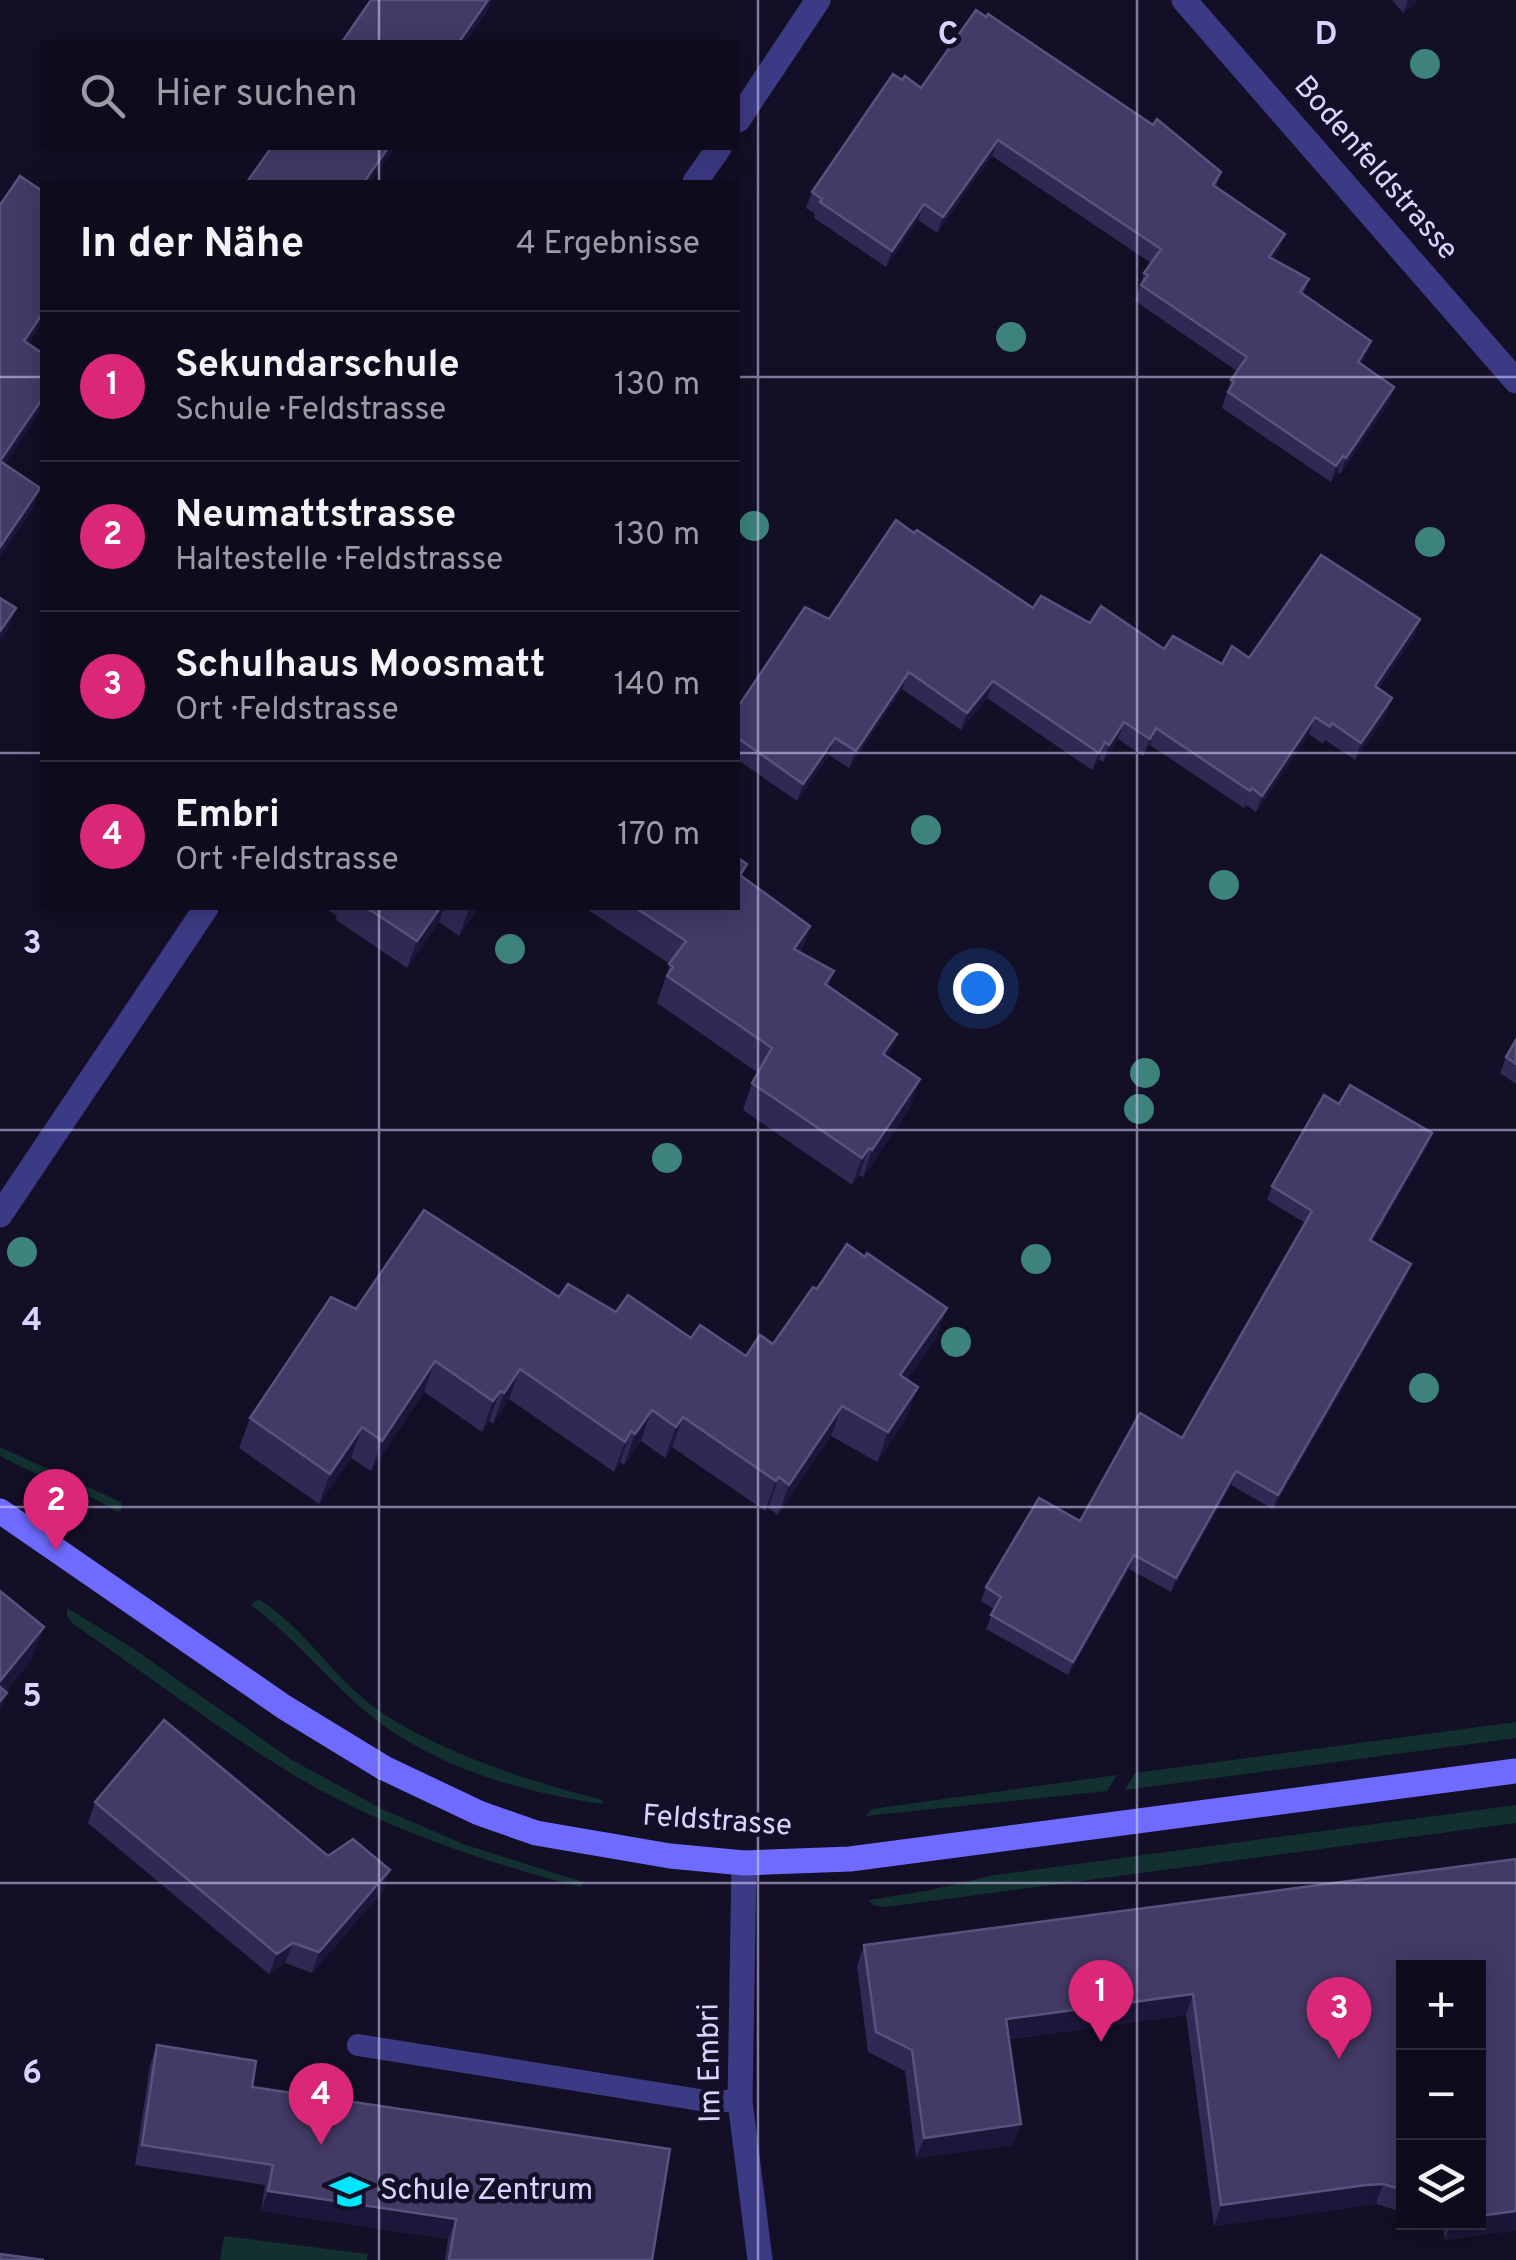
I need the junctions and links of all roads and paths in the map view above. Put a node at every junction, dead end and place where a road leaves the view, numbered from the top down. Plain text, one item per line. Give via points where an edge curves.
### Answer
1 (818, 0) edge
2 (1184, 0) edge
3 (740, 117) edge
4 (717, 150) edge
5 (696, 180) edge
6 (1516, 381) edge
7 (205, 910) edge
8 (0, 1216) edge
9 (0, 1511) edge
10 (1516, 1770) edge
11 (744, 1863) junction
12 (358, 2045) dead end
13 (740, 2101) junction
14 (760, 2260) edge

1 - 3 street
2 - 6 street, Bodenfeldstrasse
4 - 5 street
7 - 8 street
9 - 11 main road, Feldstrasse via 284,1707 400,1776 536,1833
10 - 11 main road, Feldstrasse via 850,1859
11 - 13 street, Im Embri
12 - 13 lane
13 - 14 street, Im Embri

